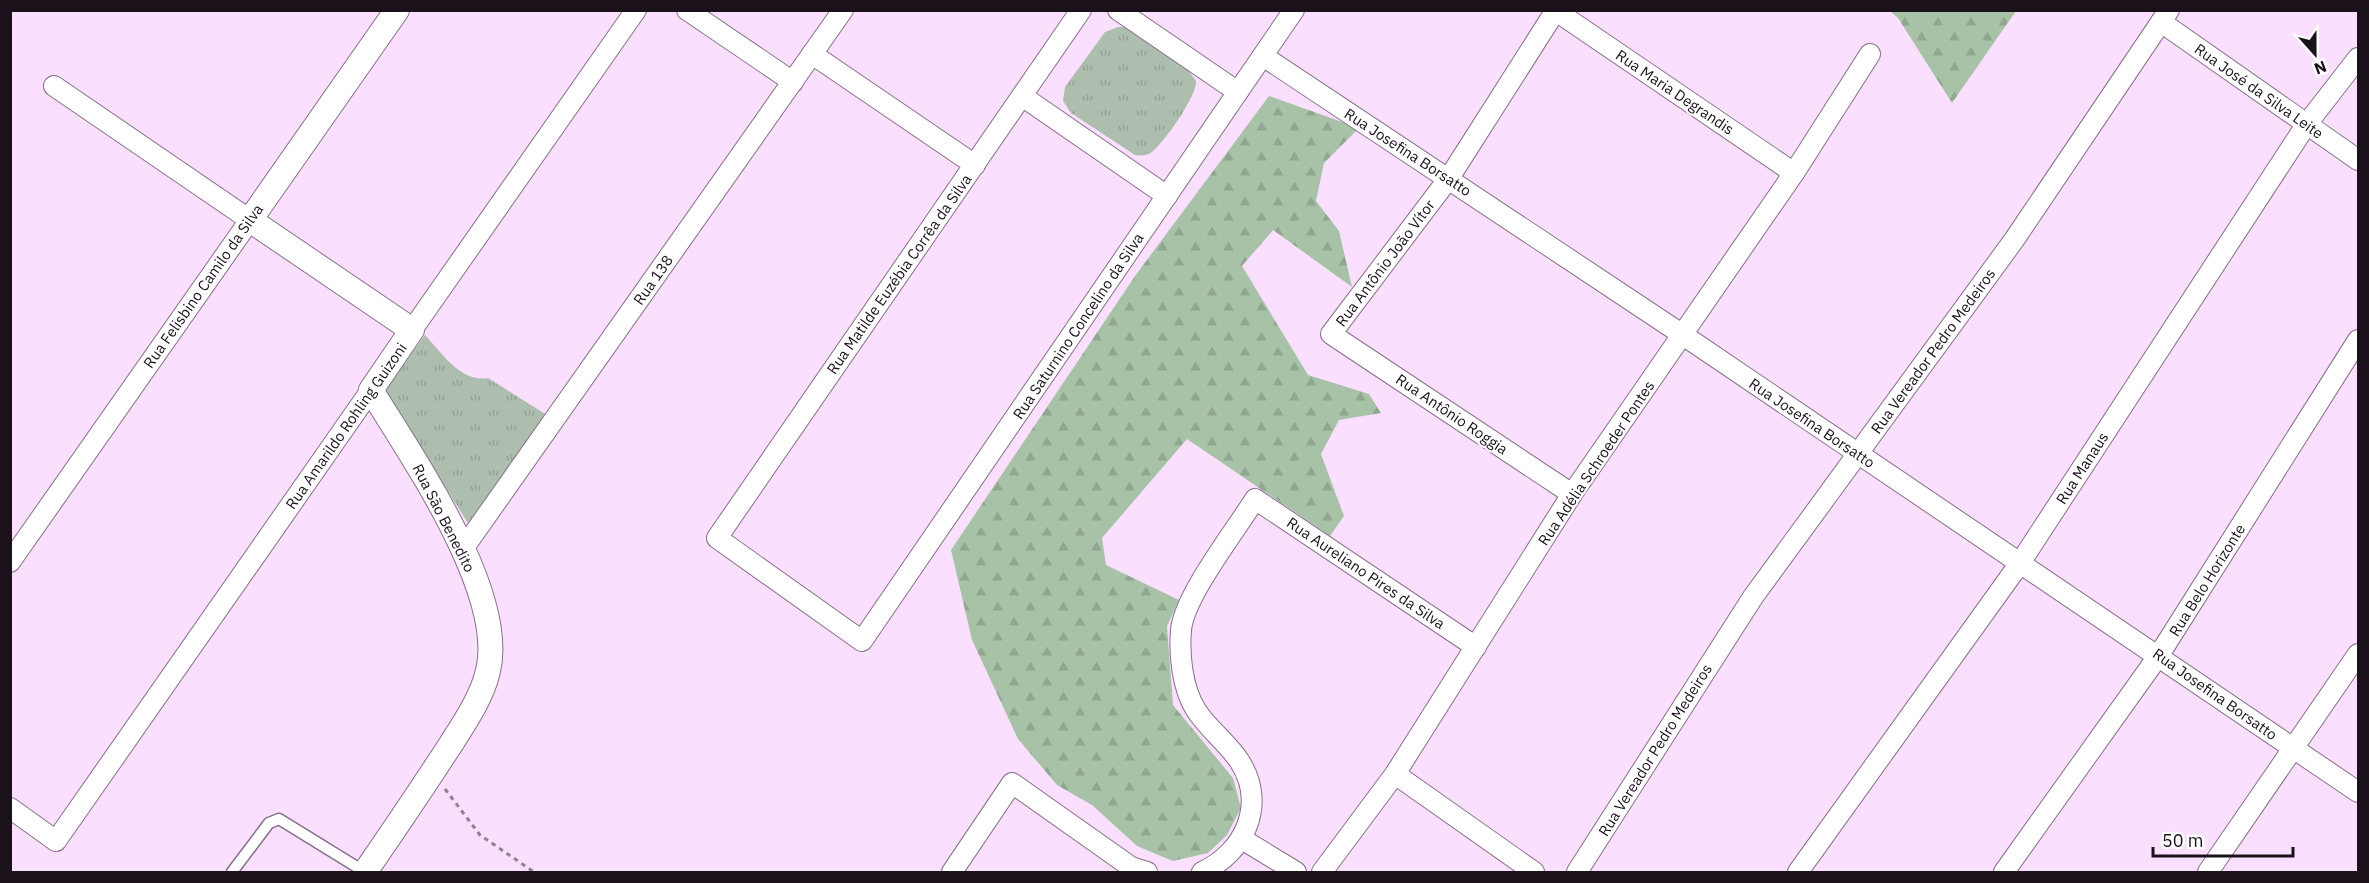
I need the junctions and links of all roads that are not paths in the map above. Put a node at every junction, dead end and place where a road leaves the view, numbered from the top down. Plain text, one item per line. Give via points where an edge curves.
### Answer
1 (397, 10) edge
2 (636, 10) edge
3 (687, 10) edge
4 (843, 10) edge
5 (1081, 10) edge
6 (1118, 10) edge
7 (1294, 10) edge
8 (1556, 11) edge
9 (2165, 16) edge
10 (812, 54) junction
11 (1870, 54) dead end
12 (1263, 56) junction
13 (2358, 58) edge
14 (793, 82) junction
15 (54, 86) dead end
16 (1238, 92) junction
17 (1022, 96) junction
18 (2307, 125) junction
19 (2358, 160) edge
20 (975, 165) junction
21 (1794, 173) junction
22 (1449, 178) junction
23 (1167, 196) junction
24 (250, 220) junction
25 (412, 330) junction
26 (1331, 334) joint
27 (1683, 335) junction
28 (2358, 340) edge
29 (371, 390) junction
30 (1858, 454) junction
31 (1572, 494) junction
32 (463, 549) junction
33 (10, 562) edge
34 (2020, 563) junction
35 (862, 641) joint
36 (1476, 647) junction
37 (2358, 654) edge
38 (2160, 655) junction
39 (2294, 748) junction
40 (1395, 774) junction
41 (2358, 792) edge
42 (10, 808) edge
43 (1242, 839) junction
44 (1135, 871) edge
45 (365, 872) edge
46 (232, 873) edge
47 (952, 873) edge
48 (1202, 873) edge
49 (1296, 873) edge
50 (1322, 873) edge
51 (1534, 873) edge
52 (1577, 873) edge
53 (1798, 873) edge
54 (2004, 873) edge
55 (2208, 873) edge

1 - 24 street, Rua Felisbino Camilo da Silva
2 - 25 street, Rua Amarildo Rohling Guizoni
3 - 14 street
4 - 10 street, Rua 138
5 - 17 street, Rua Matilde Euzébia Corrêa da Silva
6 - 16 street
7 - 12 street, Rua Saturnino Concelino da Silva
8 - 21 street, Rua Maria Degrandis
8 - 22 street, Rua Antônio João Vítor
9 - 18 street, Rua José da Silva Leite
9 - 30 street, Rua Vereador Pedro Medeiros via 2014,240
10 - 14 street, Rua 138
10 - 20 street
11 - 21 street, Rua Adélia Schroeder Pontes
12 - 16 street, Rua Saturnino Concelino da Silva
12 - 22 street, Rua Josefina Borsatto
13 - 18 street, Rua Manaus
14 - 32 street, Rua 138
15 - 24 street
16 - 23 street, Rua Saturnino Concelino da Silva
17 - 20 street, Rua Matilde Euzébia Corrêa da Silva
17 - 23 street
18 - 19 street, Rua José da Silva Leite
18 - 34 street, Rua Manaus
20 - 35 street, Rua Matilde Euzébia Corrêa da Silva via 717,538
21 - 27 street, Rua Adélia Schroeder Pontes
22 - 26 street, Rua Antônio João Vítor
22 - 27 street, Rua Josefina Borsatto
23 - 35 street, Rua Saturnino Concelino da Silva
24 - 25 street
24 - 33 street, Rua Felisbino Camilo da Silva
25 - 29 street, Rua Amarildo Rohling Guizoni
26 - 31 street, Rua Antônio Roggia
27 - 30 street, Rua Josefina Borsatto
27 - 31 street, Rua Adélia Schroeder Pontes
28 - 38 street, Rua Belo Horizonte
29 - 32 street, Rua São Benedito
29 - 42 street, Rua Amarildo Rohling Guizoni via 56,841
30 - 34 street, Rua Josefina Borsatto
30 - 52 street, Rua Vereador Pedro Medeiros via 1753,597
31 - 36 street, Rua Adélia Schroeder Pontes
32 - 45 street, Rua São Benedito via 489,626 488,672 467,719
34 - 38 street, Rua Josefina Borsatto
34 - 53 street, Rua Manaus
36 - 40 street, Rua Adélia Schroeder Pontes
36 - 43 street, Rua Aureliano Pires da Silva via 1256,499 1186,608 1181,632 1185,680 1191,700 1205,723 1238,760 1247,780 1250,810
37 - 39 street
38 - 39 street, Rua Josefina Borsatto
38 - 54 street, Rua Belo Horizonte
39 - 41 street, Rua Josefina Borsatto
39 - 55 street
40 - 50 street, Rua Adélia Schroeder Pontes
40 - 51 street
43 - 48 street via 1225,860
43 - 49 street
44 - 47 street via 1012,783
45 - 46 lane via 279,819 269,823

